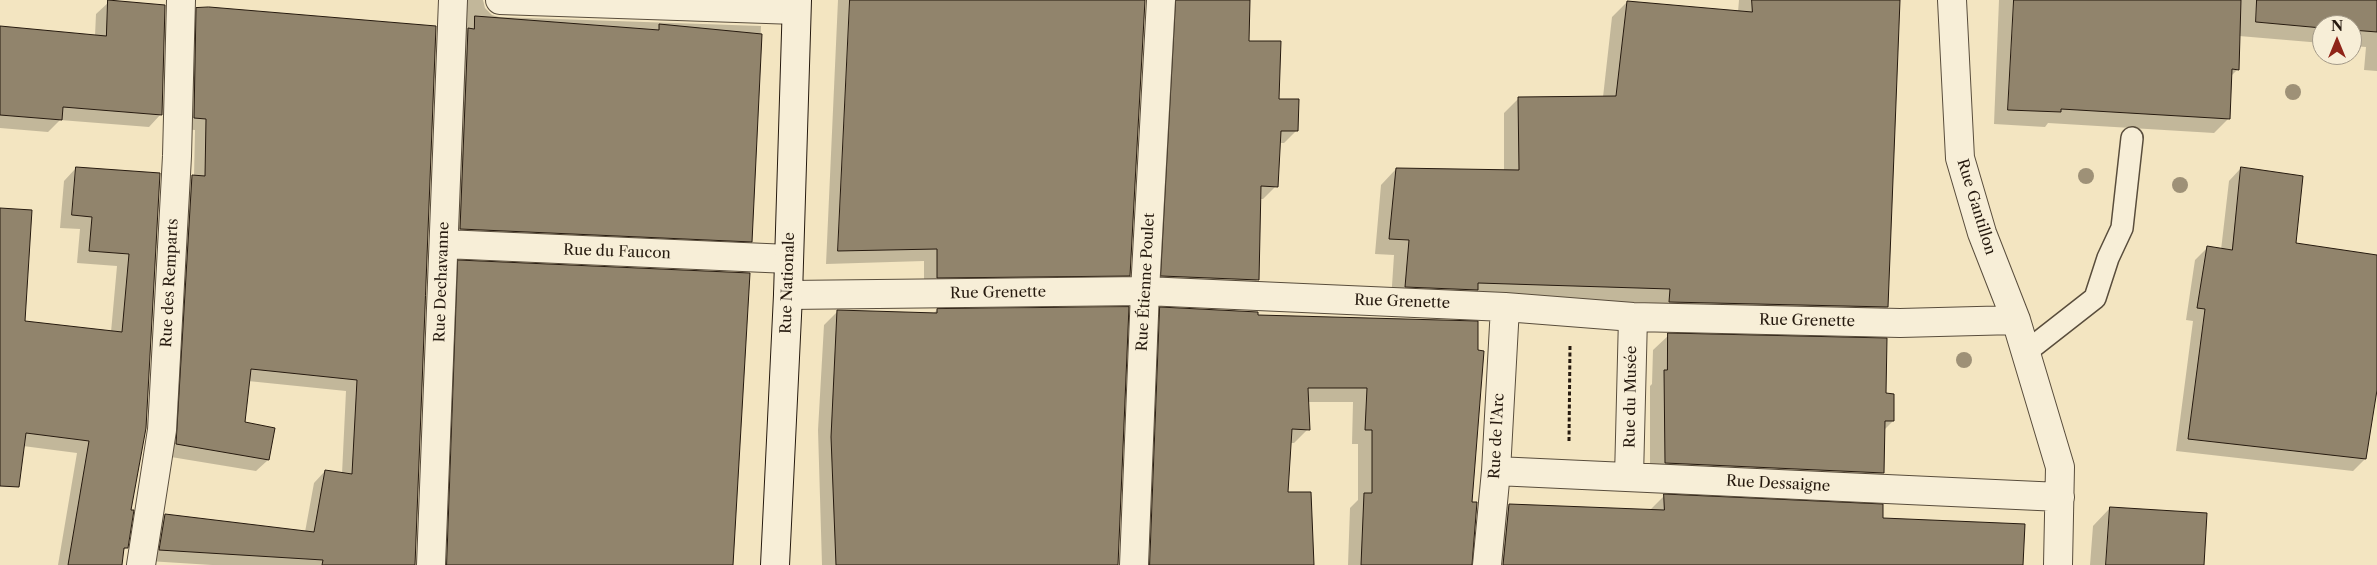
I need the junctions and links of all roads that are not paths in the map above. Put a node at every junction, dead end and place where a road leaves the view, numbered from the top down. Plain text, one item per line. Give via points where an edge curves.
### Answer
1 (181, 0) edge
2 (454, 0) edge
3 (500, 0) edge
4 (1162, 0) edge
5 (1952, 0) edge
6 (797, 5) edge
7 (2132, 138) dead end
8 (444, 244) junction
9 (789, 259) junction
10 (1145, 291) junction
11 (788, 295) junction
12 (1505, 307) junction
13 (1633, 317) junction
14 (2016, 320) junction
15 (2026, 352) junction
16 (1496, 471) junction
17 (1630, 477) junction
18 (2060, 497) junction
19 (142, 565) edge
20 (431, 565) edge
21 (775, 565) edge
22 (1134, 565) edge
23 (1487, 565) edge
24 (2058, 565) edge

1 - 19 street, Rue des Remparts via 177,156 162,430
2 - 8 street, Rue Dechavanne
3 - 6 street
4 - 10 street, Rue Étienne Poulet
5 - 14 street, Rue Gantillon via 1960,158 1982,233
6 - 9 street, Rue Nationale
7 - 15 lane via 2122,228 2095,298
8 - 9 street, Rue du Faucon
8 - 20 street, Rue Dechavanne
9 - 11 street, Rue Nationale
10 - 11 street, Rue Grenette
10 - 12 street, Rue Grenette
10 - 22 street, Rue Étienne Poulet
11 - 21 street, Rue Nationale
12 - 13 street, Rue Grenette
12 - 16 street, Rue de l'Arc
13 - 14 street, Rue Grenette via 1900,324
13 - 17 street, Rue du Musée
14 - 15 street, Rue Gantillon
15 - 18 street, Rue Gantillon via 2060,467
16 - 17 street, Rue Dessaigne
16 - 23 street, Rue de l'Arc
17 - 18 street, Rue Dessaigne
18 - 24 street, Rue Gantillon

